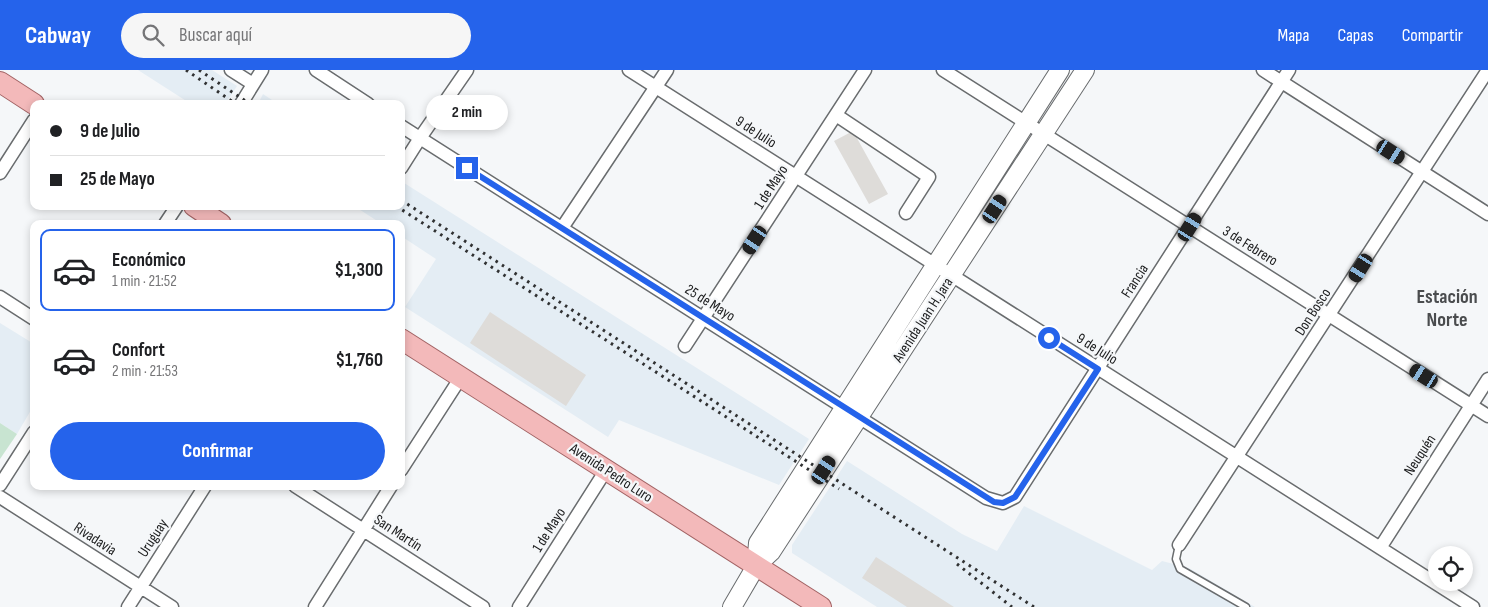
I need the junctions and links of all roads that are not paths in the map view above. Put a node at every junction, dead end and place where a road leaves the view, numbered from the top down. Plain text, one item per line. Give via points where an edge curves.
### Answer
1 (231, 70) edge
2 (262, 70) edge
3 (316, 70) edge
4 (467, 70) edge
5 (629, 70) edge
6 (667, 70) edge
7 (865, 70) edge
8 (943, 70) edge
9 (1060, 70) edge
10 (1085, 70) edge
11 (1263, 70) edge
12 (1289, 70) edge
13 (1488, 70) edge
14 (0, 82) edge
15 (1282, 82) junction
16 (253, 84) junction
17 (656, 87) junction
18 (243, 100) edge
19 (362, 100) edge
20 (30, 101) edge
21 (836, 115) junction
22 (1026, 124) junction
23 (30, 126) edge
24 (405, 129) edge
25 (1043, 135) junction
26 (420, 138) junction
27 (405, 162) edge
28 (1422, 172) junction
29 (0, 173) edge
30 (796, 178) junction
31 (200, 210) edge
32 (906, 213) dead end
33 (1488, 214) edge
34 (215, 220) edge
35 (1190, 227) junction
36 (562, 228) junction
37 (935, 266) junction
38 (951, 276) junction
39 (0, 297) edge
40 (30, 316) edge
41 (1330, 316) junction
42 (704, 318) junction
43 (405, 342) edge
44 (686, 346) dead end
45 (1098, 369) junction
46 (461, 377) junction
47 (1488, 379) edge
48 (1471, 406) junction
49 (852, 412) junction
50 (1488, 416) edge
51 (30, 438) edge
52 (1237, 456) junction
53 (405, 464) edge
54 (606, 470) junction
55 (0, 485) edge
56 (202, 490) edge
57 (300, 490) edge
58 (388, 490) edge
59 (0, 497) edge
60 (1003, 503) joint
61 (363, 530) junction
62 (1179, 545) joint
63 (1380, 548) junction
64 (756, 566) junction
65 (140, 587) junction
66 (128, 607) edge
67 (172, 607) edge
68 (315, 607) edge
69 (483, 607) edge
70 (519, 607) edge
71 (732, 607) edge
72 (821, 607) edge
73 (1246, 607) edge
74 (1473, 607) edge

1 - 16 street
2 - 16 street
3 - 19 street
4 - 26 street
5 - 17 street, 9 de Julio
6 - 17 street
7 - 21 street, 1 de Mayo
8 - 22 street, 3 de Febrero
9 - 22 main road, Avenida Juan H. Jara
10 - 25 main road, Avenida Juan H. Jara
11 - 15 street
12 - 15 street, Francia
13 - 28 street, Don Bosco
14 - 20 main road
15 - 28 street
15 - 35 street, Francia
16 - 18 street
17 - 30 street, 9 de Julio
17 - 36 street
21 - 30 street, 1 de Mayo
21 - 32 street via 928,176
22 - 25 street, 3 de Febrero
22 - 37 main road, Avenida Juan H. Jara
23 - 29 street
24 - 26 street, 25 de Mayo
25 - 35 street, 3 de Febrero
25 - 38 main road, Avenida Juan H. Jara
26 - 27 street
26 - 36 street, 25 de Mayo
28 - 33 street
28 - 41 street, Don Bosco
30 - 37 street, 9 de Julio
30 - 42 street, 1 de Mayo
31 - 34 main road
35 - 41 street, 3 de Febrero
35 - 45 street, Francia
36 - 42 street, 25 de Mayo
37 - 38 street, 9 de Julio
37 - 49 main road, Avenida Juan H. Jara
38 - 45 street, 9 de Julio
38 - 49 main road, Avenida Juan H. Jara
39 - 40 street
41 - 48 street, 3 de Febrero
41 - 52 street, Don Bosco
42 - 44 street, 1 de Mayo
42 - 49 street, 25 de Mayo
43 - 46 main road, Avenida Pedro Luro
45 - 52 street, 9 de Julio
45 - 60 street, Francia via 1015,497
46 - 53 street
46 - 54 main road, Avenida Pedro Luro
47 - 48 street, Neuquén
48 - 50 street, 3 de Febrero
48 - 63 street, Neuquén
49 - 60 street, 25 de Mayo via 986,498
49 - 64 main road, Avenida Juan H. Jara via 771,552
51 - 55 street
52 - 62 street, Don Bosco
52 - 63 street, 9 de Julio
54 - 64 main road, Avenida Pedro Luro
54 - 70 street, 1 de Mayo
56 - 65 street, Uruguay
57 - 61 street, San Martín
58 - 61 street
59 - 65 street, Rivadavia
61 - 68 street
61 - 69 street, San Martín
62 - 73 lane via 1176,559 1180,568
63 - 74 street, 9 de Julio
64 - 71 main road, Avenida Juan H. Jara
64 - 72 main road, Avenida Pedro Luro
65 - 66 street, Uruguay
65 - 67 street, Rivadavia

